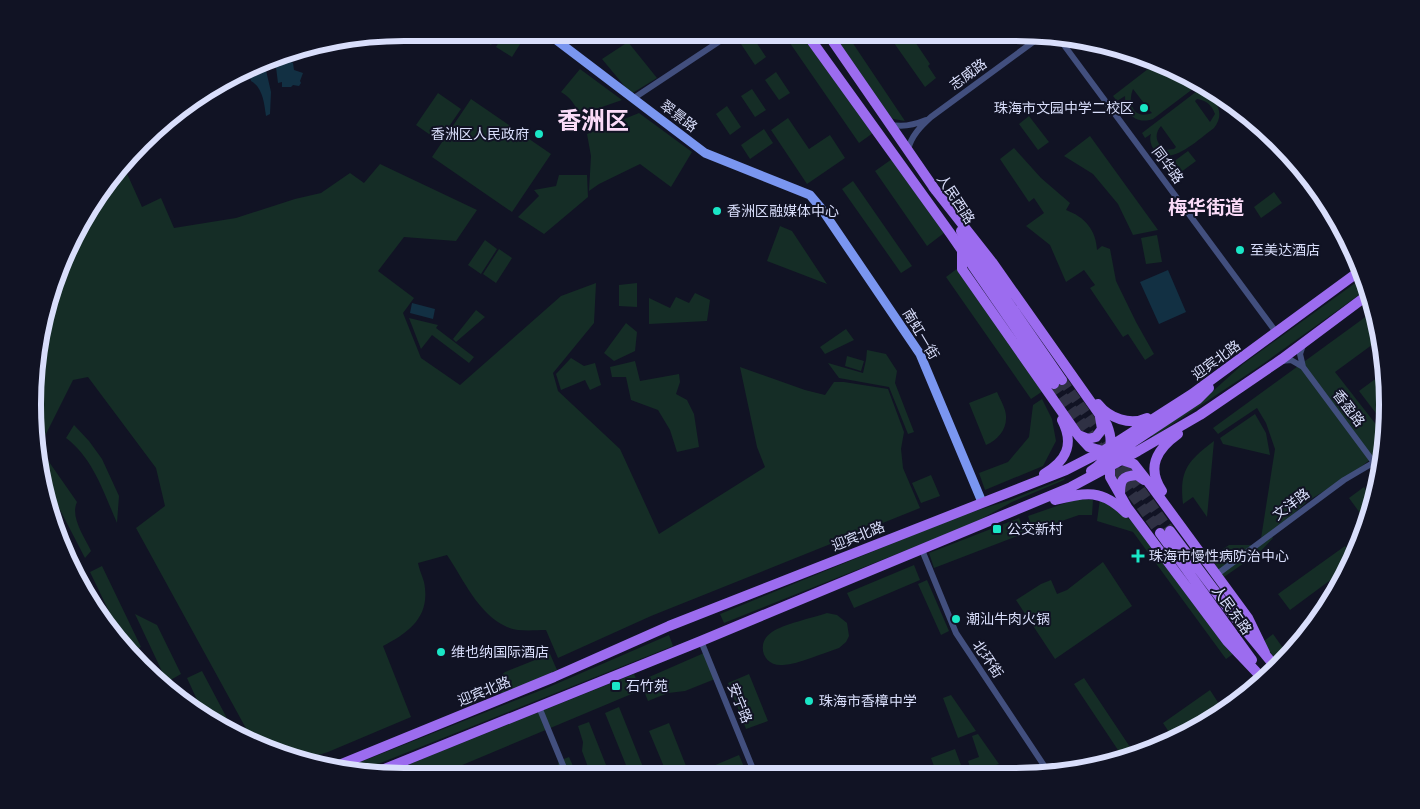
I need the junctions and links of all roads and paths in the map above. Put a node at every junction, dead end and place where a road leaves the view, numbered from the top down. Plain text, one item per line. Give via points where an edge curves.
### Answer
1 (557, 41) edge
2 (720, 41) edge
3 (812, 41) edge
4 (832, 41) edge
5 (1033, 42) edge
6 (1063, 44) edge
7 (634, 98) junction
8 (931, 117) junction
9 (888, 123) junction
10 (907, 151) junction
11 (933, 187) junction
12 (810, 195) joint
13 (1354, 274) edge
14 (1362, 299) edge
15 (1276, 332) junction
16 (1046, 338) junction
17 (1307, 340) junction
18 (1275, 364) junction
19 (1230, 366) junction
20 (1303, 367) junction
21 (1053, 384) junction
22 (1238, 389) junction
23 (1192, 394) junction
24 (1100, 415) junction
25 (1078, 435) junction
26 (1112, 456) junction
27 (1374, 463) edge
28 (1374, 465) edge
29 (1152, 487) junction
30 (1012, 491) junction
31 (1120, 496) junction
32 (982, 502) junction
33 (1034, 504) junction
34 (988, 523) junction
35 (1148, 535) junction
36 (1194, 545) junction
37 (922, 550) junction
38 (1216, 575) junction
39 (701, 641) junction
40 (1265, 653) junction
41 (1271, 662) edge
42 (1260, 673) edge
43 (1259, 674) edge
44 (539, 707) junction
45 (345, 763) edge
46 (389, 767) edge
47 (1045, 767) edge
48 (564, 768) edge
49 (753, 768) edge

1 - 7 main road, 翠景路
2 - 7 street
3 - 21 main road, 人民西路 via 962,251 962,269
4 - 9 main road, 人民西路
5 - 8 street, 志威路
6 - 15 street, 同华路
7 - 12 main road, 翠景路 via 705,153
8 - 9 street, 志威路 via 909,125
8 - 10 street, 志威路 via 914,135
9 - 10 main road, 人民西路
10 - 11 main road, 人民西路
11 - 16 main road
11 - 21 main road, 人民西路
12 - 32 main road, 南虹一街 via 920,354
13 - 15 main road, 迎宾北路
14 - 17 main road, 迎宾北路
15 - 19 main road, 迎宾北路
16 - 23 main road via 1102,410 1113,417 1142,420
16 - 24 main road
17 - 18 main road, 迎宾北路
17 - 20 street via 1300,354
18 - 20 street via 1288,360
18 - 22 main road, 迎宾北路
19 - 23 main road, 迎宾北路
19 - 26 main road via 1198,399
20 - 27 street, 香盈路
21 - 25 main road
21 - 30 main road via 1066,427 1067,450 1053,469
22 - 26 main road, 迎宾北路 via 1138,452
22 - 36 main road via 1168,442 1155,462 1157,483 1185,523
23 - 26 main road, 迎宾北路
24 - 25 main road via 1102,429 1096,437 1088,440
24 - 26 main road via 1109,430
25 - 26 main road via 1090,448
26 - 29 main road via 1134,464
26 - 30 main road, 迎宾北路 via 1089,459
26 - 31 main road via 1110,477
26 - 33 main road, 迎宾北路 via 1071,488
26 - 34 main road via 1088,474 1007,508
28 - 38 street, 文洋路 via 1344,480
29 - 31 main road via 1137,475 1128,476 1120,486
29 - 36 main road
30 - 32 main road, 迎宾北路
31 - 35 main road
32 - 45 main road, 迎宾北路 via 669,626
33 - 34 main road, 迎宾北路
33 - 35 main road via 1078,494 1097,494 1112,500
34 - 37 main road, 迎宾北路
35 - 43 main road via 1227,641
36 - 38 main road
37 - 39 main road, 迎宾北路
37 - 47 street, 北环街 via 956,633
38 - 40 main road via 1248,618
39 - 44 main road, 迎宾北路
39 - 49 street, 安宁路
40 - 41 main road, 人民东路
40 - 42 main road, 人民东路 via 1165,532
44 - 46 main road, 迎宾北路
44 - 48 street

